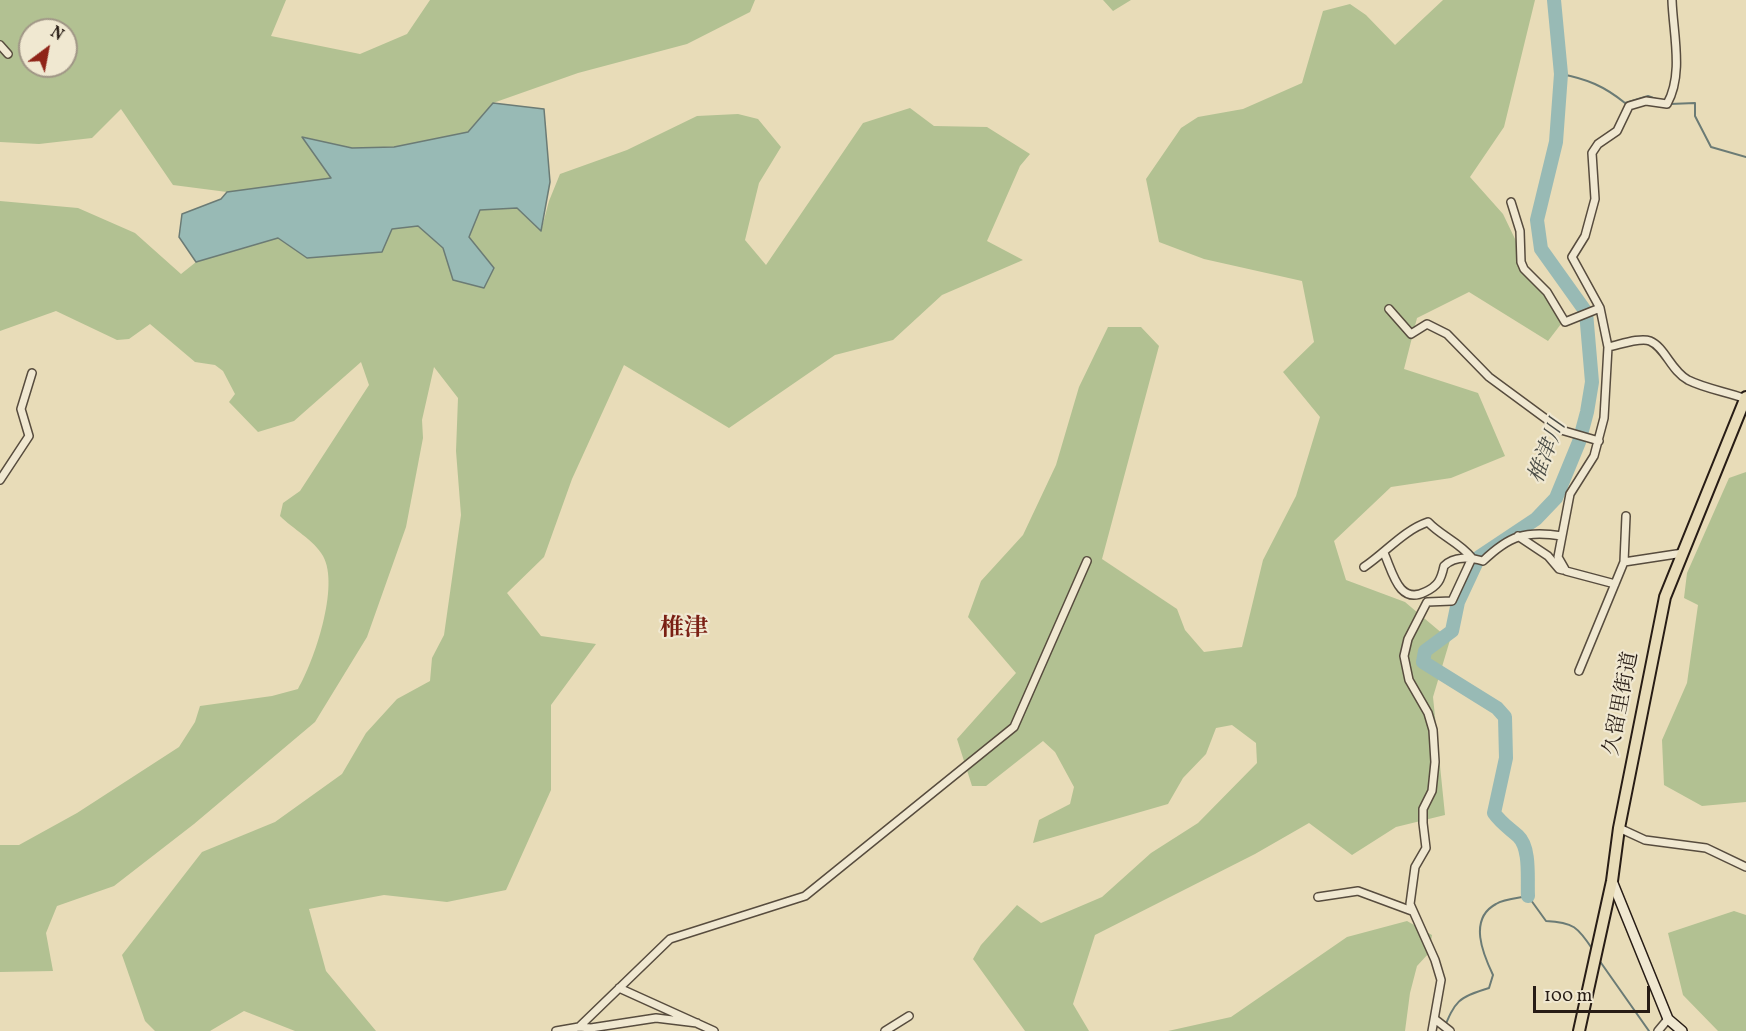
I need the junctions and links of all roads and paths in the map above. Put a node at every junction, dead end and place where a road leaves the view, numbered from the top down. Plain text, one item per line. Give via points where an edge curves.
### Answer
1 (1671, 0) edge
2 (0, 45) edge
3 (9, 54) dead end
4 (1510, 202) dead end
5 (1600, 308) junction
6 (1389, 309) dead end
7 (1608, 347) junction
8 (32, 373) dead end
9 (1746, 398) edge
10 (1599, 441) junction
11 (0, 480) edge
12 (1626, 516) dead end
13 (1518, 536) junction
14 (1562, 536) junction
15 (1384, 553) junction
16 (1683, 553) junction
17 (1472, 558) junction
18 (1088, 561) dead end
19 (1624, 562) junction
20 (1364, 567) dead end
21 (1566, 571) junction
22 (1615, 584) junction
23 (1579, 671) dead end
24 (1619, 828) junction
25 (1746, 867) edge
26 (1612, 881) junction
27 (1318, 897) dead end
28 (1412, 911) junction
29 (619, 988) junction
30 (665, 1009) junction
31 (909, 1016) dead end
32 (660, 1018) junction
33 (1668, 1019) junction
34 (1436, 1020) junction
35 (697, 1023) junction
36 (580, 1029) edge
37 (710, 1030) edge
38 (556, 1031) edge
39 (885, 1031) edge
40 (1432, 1031) edge
41 (1450, 1031) edge
42 (1579, 1031) edge
43 (1658, 1031) edge
44 (1682, 1031) edge

1 - 5 street via 1676,69 1671,97 1667,104 1646,101 1629,106 1617,131 1592,153 1595,199 1586,236 1572,257
2 - 3 street
4 - 5 street via 1521,231 1524,269 1547,292 1565,322
5 - 7 street
6 - 10 street via 1410,334 1426,324 1447,334 1489,377 1561,430
7 - 9 street via 1651,341 1688,380
7 - 10 street
8 - 11 street via 21,409 29,436
9 - 16 main road, 久留里街道
10 - 14 street via 1570,494
12 - 19 street
13 - 14 street via 1541,532
13 - 17 street via 1483,561
13 - 21 street
14 - 21 street via 1558,557
15 - 17 street via 1414,526 1428,522
15 - 17 street via 1401,592 1408,596 1434,588 1448,562
15 - 20 street
16 - 19 street
16 - 24 main road, 久留里街道 via 1665,597 1656,635
17 - 28 street via 1452,601 1427,602 1404,656 1409,680 1433,730 1435,762 1432,791 1424,809 1426,848 1415,867 1411,885
18 - 29 street via 1014,727 805,896 670,939
19 - 22 street
21 - 22 street
22 - 23 street
24 - 25 street via 1645,840 1706,848
24 - 26 main road, 久留里街道
26 - 33 main road
26 - 42 main road, 久留里街道
27 - 28 street via 1358,891
28 - 34 street via 1441,980
29 - 30 street
29 - 36 street
30 - 32 street
30 - 35 street
31 - 39 street
32 - 35 street
32 - 36 street
33 - 43 street
33 - 44 main road
34 - 40 street
34 - 41 street
35 - 37 street
36 - 38 street

